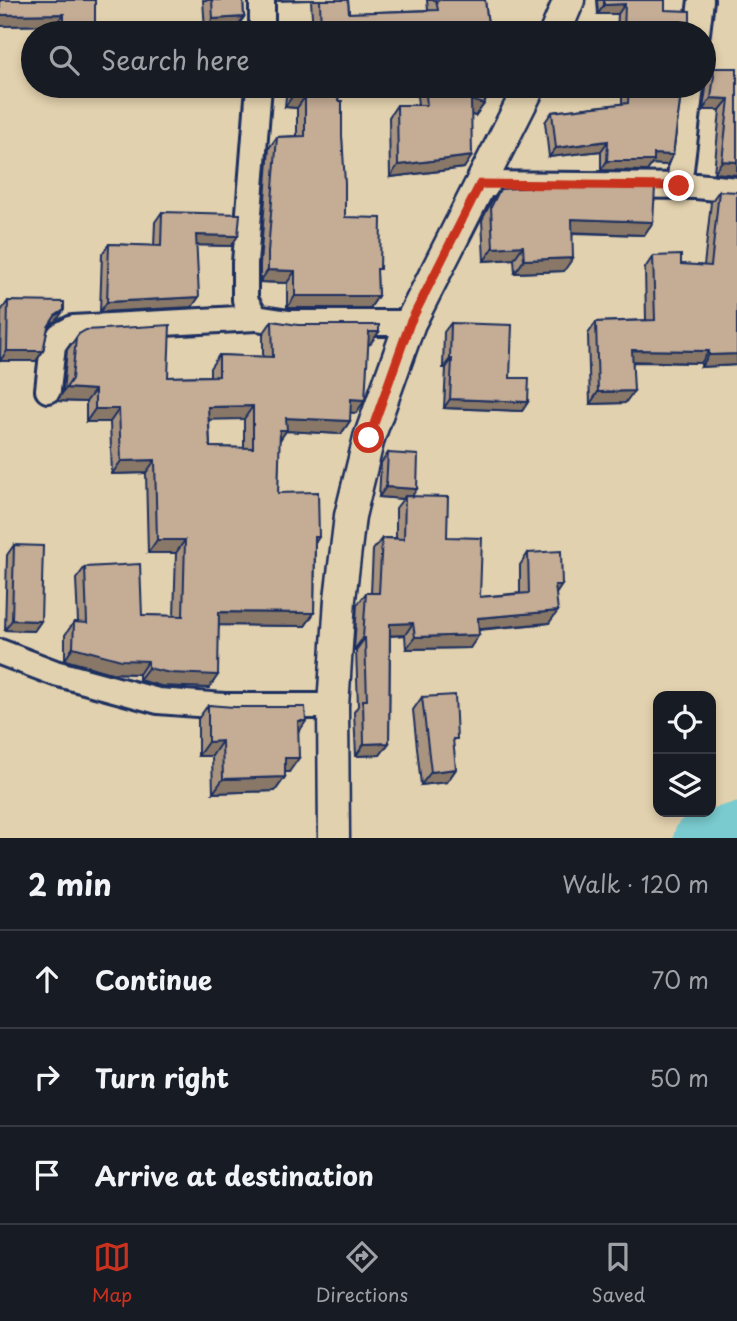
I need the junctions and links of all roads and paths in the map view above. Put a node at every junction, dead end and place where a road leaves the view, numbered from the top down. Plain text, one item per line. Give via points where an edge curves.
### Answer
1 (262, 0) edge
2 (569, 0) edge
3 (701, 0) edge
4 (262, 21) edge
5 (560, 21) edge
6 (698, 21) edge
7 (258, 98) edge
8 (524, 98) edge
9 (690, 98) edge
10 (480, 184) junction
11 (679, 186) junction
12 (737, 190) edge
13 (256, 318) junction
14 (410, 323) junction
15 (48, 390) dead end
16 (0, 652) edge
17 (333, 706) junction
18 (334, 838) edge

1 - 4 street
2 - 5 street
3 - 6 street
7 - 13 street via 245,263 245,300
8 - 10 street
9 - 11 street
10 - 11 street
10 - 14 street
11 - 12 street
13 - 14 street via 289,323
13 - 15 street via 73,328 53,345
14 - 17 street via 369,438 350,516
16 - 17 street via 55,673 158,701
17 - 18 street

